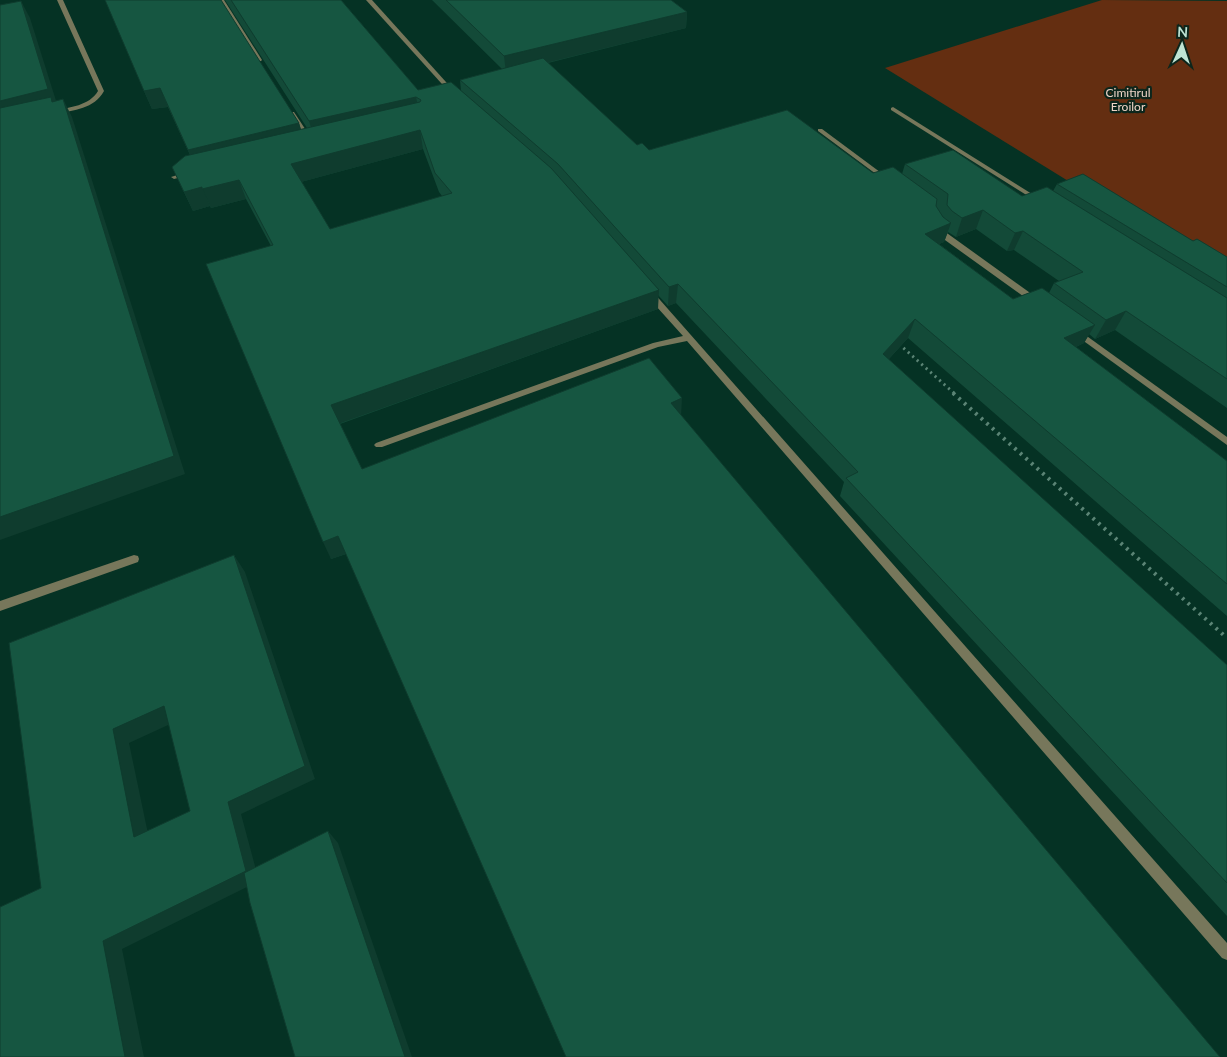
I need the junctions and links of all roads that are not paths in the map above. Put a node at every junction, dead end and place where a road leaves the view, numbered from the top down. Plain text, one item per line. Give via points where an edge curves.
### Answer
1 (60, 0) edge
2 (221, 0) edge
3 (369, 0) edge
4 (262, 64) edge
5 (456, 96) edge
6 (287, 104) edge
7 (893, 109) dead end
8 (48, 114) edge
9 (820, 130) dead end
10 (321, 142) edge
11 (312, 144) junction
12 (303, 146) edge
13 (201, 171) edge
14 (174, 177) edge
15 (890, 182) edge
16 (1044, 204) edge
17 (938, 216) edge
18 (645, 288) edge
19 (1045, 308) edge
20 (1069, 326) edge
21 (688, 338) junction
22 (1227, 442) edge
23 (378, 445) dead end
24 (134, 559) dead end
25 (0, 606) edge
26 (1227, 953) edge

1 - 8 street via 101,91 88,104
2 - 4 street
3 - 5 street
6 - 11 street
7 - 16 street
9 - 15 street
10 - 11 street
11 - 12 street
13 - 14 street
17 - 19 street via 935,224 941,233
18 - 21 street
20 - 22 street
21 - 23 street via 656,345
21 - 26 street
24 - 25 street

